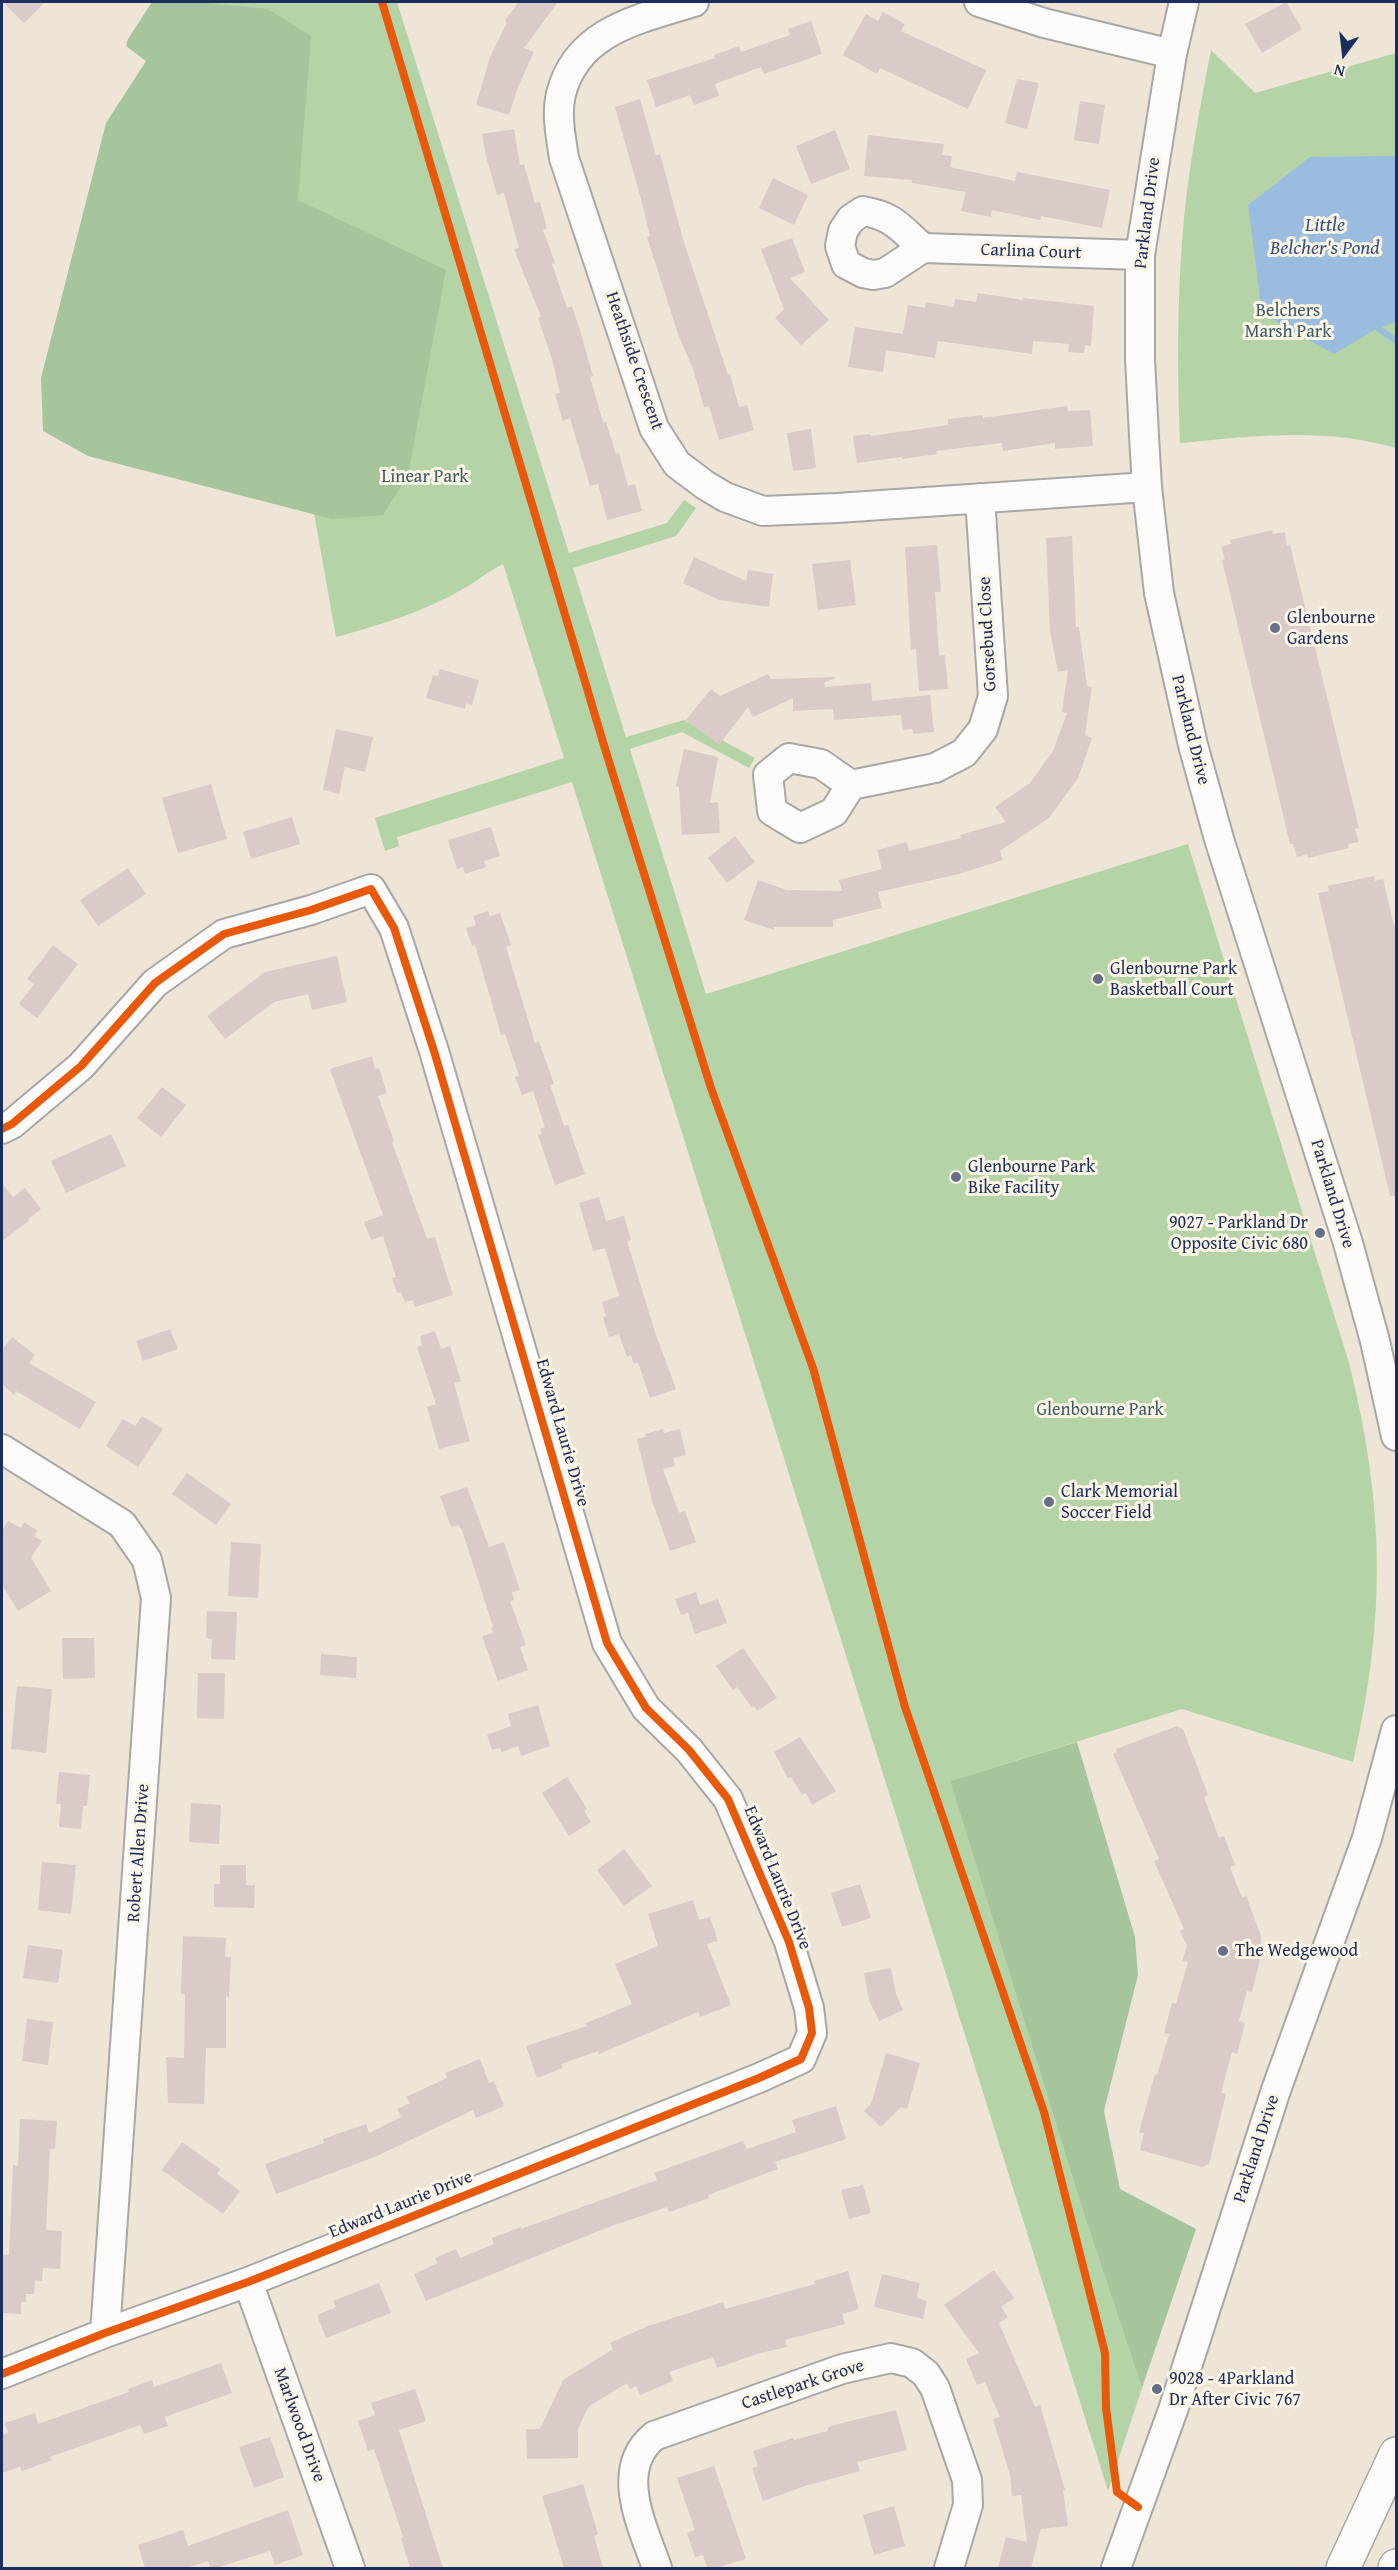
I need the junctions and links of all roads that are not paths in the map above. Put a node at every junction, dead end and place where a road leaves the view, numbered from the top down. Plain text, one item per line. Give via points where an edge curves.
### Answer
1 (694, 2) edge
2 (980, 2) edge
3 (1184, 2) edge
4 (1172, 54) junction
5 (923, 248) dead end
6 (1140, 255) junction
7 (1146, 487) junction
8 (980, 498) junction
9 (851, 784) dead end
10 (2, 1129) edge
11 (1396, 1436) edge
12 (2, 1449) edge
13 (1396, 1730) edge
14 (248, 2282) junction
15 (105, 2333) junction
16 (2, 2374) edge
17 (1396, 2454) edge
18 (351, 2568) edge
19 (657, 2568) edge
20 (949, 2568) edge
21 (1116, 2568) edge
22 (1343, 2568) edge

1 - 8 street, Heathside Crescent via 627,24 595,40 573,63 561,95 564,158 654,428 677,464 725,497 763,511
2 - 4 street via 1044,23
3 - 4 street, Parkland Drive
4 - 6 street, Parkland Drive
5 - 6 street, Carlina Court
6 - 7 street, Parkland Drive
7 - 8 street, Heathside Crescent
7 - 11 street, Parkland Drive via 1159,593 1192,746 1348,1243
8 - 9 street, Gorsebud Close via 993,696 983,729 964,753 935,768
10 - 14 street, Edward Laurie Drive via 81,1066 155,983 224,934 312,910 371,888 394,928 434,1051 607,1643 646,1708 689,1750 728,1798 789,1942 809,2008 812,2033 801,2059
12 - 15 street, Robert Allen Drive via 122,1524 147,1560 156,1598
13 - 21 street, Parkland Drive via 1367,1838 1276,2090 1173,2410
14 - 15 street, Edward Laurie Drive
14 - 18 street, Marlwood Drive
15 - 16 street, Edward Laurie Drive
17 - 22 highway
19 - 20 street, Castlepark Grove via 633,2498 634,2471 642,2446 654,2436 842,2368 891,2358 912,2363 935,2388 967,2480 968,2505

